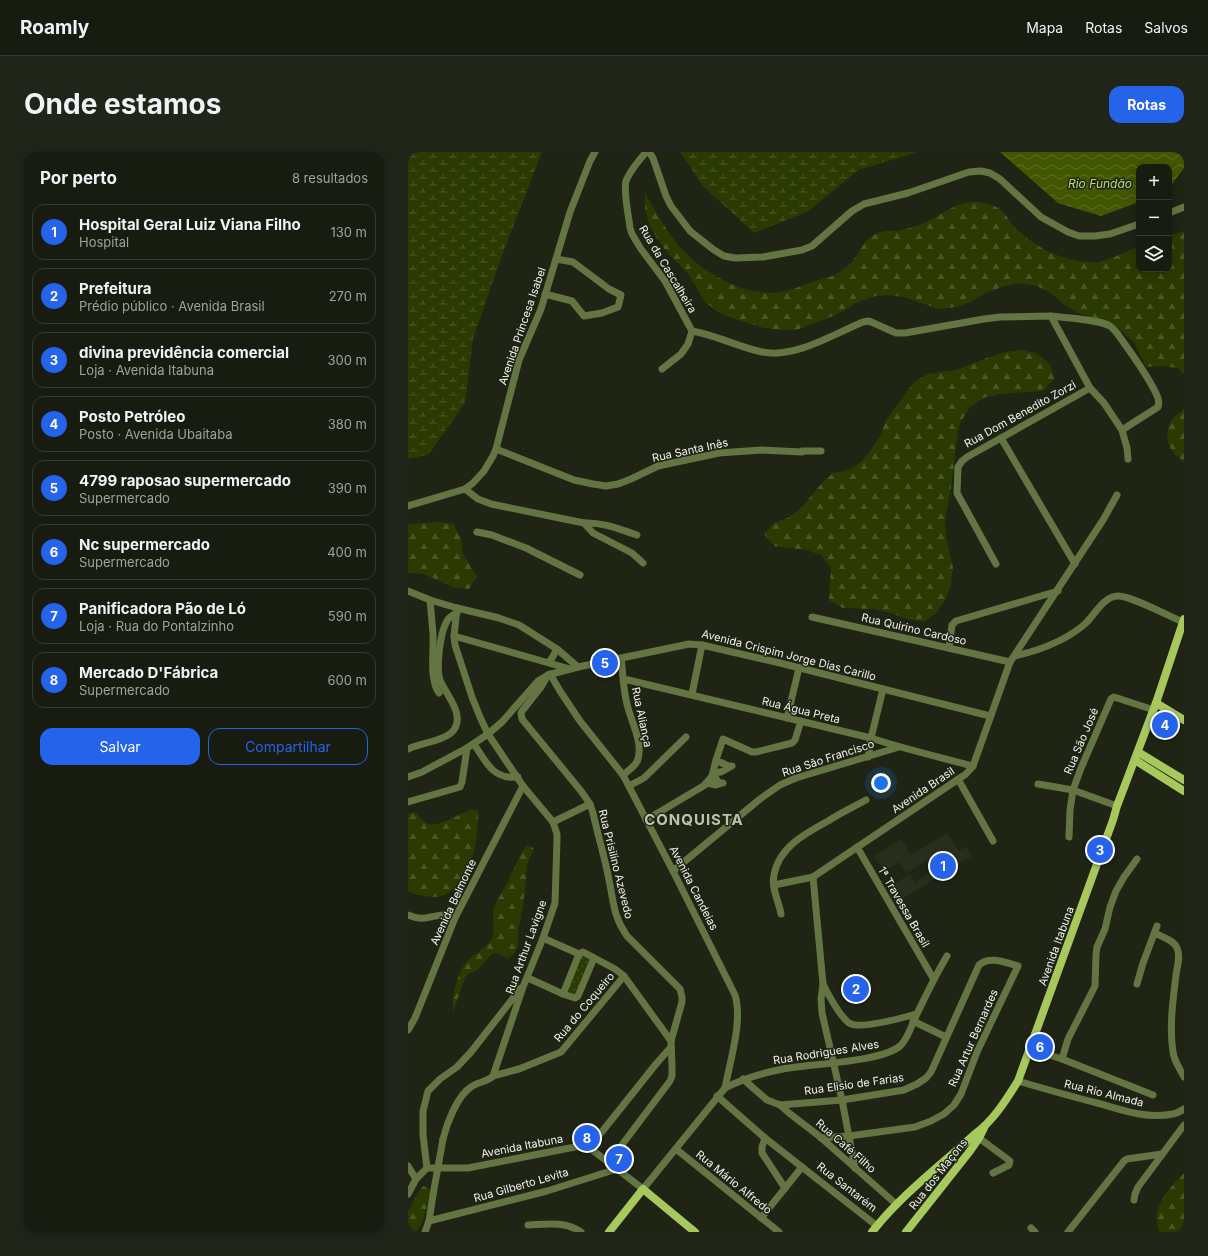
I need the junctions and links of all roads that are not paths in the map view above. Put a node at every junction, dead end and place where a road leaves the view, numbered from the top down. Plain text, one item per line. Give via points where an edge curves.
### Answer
1 (595, 152) edge
2 (646, 152) edge
3 (649, 152) edge
4 (1184, 207) edge
5 (1172, 212) edge
6 (1136, 225) edge
7 (556, 259) junction
8 (545, 294) junction
9 (1051, 316) junction
10 (692, 331) junction
11 (662, 369) dead end
12 (1090, 388) junction
13 (1122, 430) junction
14 (1001, 438) junction
15 (496, 449) junction
16 (821, 450) dead end
17 (1128, 459) dead end
18 (465, 489) junction
19 (1117, 495) dead end
20 (408, 506) edge
21 (584, 522) junction
22 (477, 532) dead end
23 (637, 535) dead end
24 (644, 563) dead end
25 (996, 564) dead end
26 (1075, 564) junction
27 (580, 575) dead end
28 (408, 591) edge
29 (1058, 591) junction
30 (430, 600) junction
31 (457, 610) junction
32 (812, 617) dead end
33 (1183, 620) edge
34 (454, 636) junction
35 (702, 645) junction
36 (949, 648) junction
37 (557, 649) junction
38 (1015, 656) junction
39 (621, 658) junction
40 (549, 662) junction
41 (1010, 662) junction
42 (578, 666) junction
43 (570, 668) junction
44 (799, 668) junction
45 (549, 675) junction
46 (624, 678) junction
47 (883, 689) junction
48 (439, 693) dead end
49 (692, 694) junction
50 (1155, 706) junction
51 (990, 716) junction
52 (787, 718) junction
53 (1184, 720) edge
54 (801, 722) junction
55 (488, 734) junction
56 (686, 737) dead end
57 (871, 738) junction
58 (474, 744) junction
59 (899, 747) junction
60 (468, 748) junction
61 (408, 749) edge
62 (1138, 752) junction
63 (868, 757) junction
64 (716, 760) junction
65 (1135, 760) junction
66 (973, 766) junction
67 (623, 775) junction
68 (408, 777) edge
69 (518, 777) junction
70 (958, 779) junction
71 (1184, 780) edge
72 (706, 784) junction
73 (1038, 784) dead end
74 (523, 786) junction
75 (629, 786) junction
76 (1073, 790) junction
77 (1184, 791) edge
78 (866, 800) dead end
79 (408, 802) edge
80 (590, 804) junction
81 (1117, 806) junction
82 (646, 820) junction
83 (553, 822) junction
84 (1069, 837) dead end
85 (993, 840) dead end
86 (857, 847) junction
87 (1137, 859) dead end
88 (673, 870) junction
89 (813, 877) junction
90 (774, 885) junction
91 (781, 914) dead end
92 (408, 915) edge
93 (455, 918) junction
94 (543, 938) junction
95 (579, 954) junction
96 (947, 956) dead end
97 (594, 958) junction
98 (977, 967) joint
99 (624, 976) junction
100 (528, 978) junction
101 (933, 978) junction
102 (823, 984) junction
103 (1137, 984) dead end
104 (523, 987) junction
105 (563, 994) junction
106 (915, 1018) junction
107 (408, 1030) edge
108 (946, 1037) junction
109 (671, 1044) junction
110 (1030, 1049) junction
111 (1062, 1059) junction
112 (833, 1063) junction
113 (493, 1076) junction
114 (1184, 1077) edge
115 (743, 1079) junction
116 (1018, 1081) junction
117 (725, 1088) junction
118 (1153, 1095) dead end
119 (717, 1096) junction
120 (842, 1100) junction
121 (780, 1105) junction
122 (1184, 1109) edge
123 (1184, 1125) edge
124 (984, 1127) junction
125 (849, 1136) junction
126 (765, 1138) junction
127 (821, 1138) junction
128 (979, 1138) junction
129 (589, 1148) junction
130 (676, 1149) junction
131 (953, 1154) junction
132 (1162, 1154) junction
133 (609, 1162) junction
134 (961, 1162) junction
135 (408, 1166) edge
136 (802, 1167) junction
137 (427, 1168) junction
138 (855, 1168) junction
139 (618, 1169) junction
140 (993, 1173) dead end
141 (416, 1179) junction
142 (785, 1188) junction
143 (643, 1190) junction
144 (408, 1194) edge
145 (1134, 1200) dead end
146 (896, 1204) junction
147 (762, 1218) junction
148 (429, 1221) junction
149 (528, 1225) dead end
150 (875, 1229) edge
151 (425, 1232) edge
152 (581, 1232) edge
153 (609, 1232) edge
154 (695, 1232) edge
155 (779, 1232) edge
156 (906, 1232) edge
157 (1068, 1232) edge

1 - 7 street, Avenida Princesa Isabel via 570,212
2 - 10 street, Rua da Cascalheira via 626,182 630,228 641,249 665,281
3 - 6 street via 671,206 690,231 724,256 735,258 763,257 802,250 812,246 852,211 864,204 908,193 969,172 981,171 1000,179 1041,217 1079,236 1110,234
4 - 5 street
7 - 8 street, Avenida Princesa Isabel
7 - 8 street via 573,262 621,296 618,307 584,316 572,301
8 - 15 street, Avenida Princesa Isabel via 541,310 519,360
9 - 10 street via 984,319 905,333 896,333 869,320 824,340 774,354
9 - 12 street
9 - 13 street via 1111,326 1148,380 1159,404 1156,409
10 - 11 street via 688,344 681,354
12 - 13 street via 1104,403
12 - 14 street, Rua Dom Benedito Zorzi
13 - 17 street
14 - 25 street, Rua Dom Benedito Zorzi via 966,457 958,467 957,493
14 - 26 street
15 - 16 street, Rua Santa Inês via 574,480 606,486 618,484 658,466 719,453
15 - 18 street, Avenida Princesa Isabel via 484,471
18 - 20 street, Avenida Princesa Isabel
18 - 21 street via 478,499 491,504
19 - 26 street
21 - 23 street via 595,522
21 - 24 street via 593,533 632,553
22 - 27 street via 526,548
26 - 29 street
28 - 30 street
29 - 36 street via 956,621 952,625
29 - 38 street
30 - 31 street
30 - 48 street via 434,678
31 - 34 street, Rua Arthur Lavigne
31 - 37 street via 499,618 518,625
31 - 61 street via 448,619 443,630 439,669 441,681 455,710 454,730 447,736
32 - 36 street, Rua Quirino Cardoso
33 - 38 street via 1122,596 1114,596 1074,632 1038,650
33 - 50 main road, Avenida Itabuna
34 - 40 street
34 - 55 street, Rua Arthur Lavigne via 470,690
35 - 39 street, Avenida Crispim Jorge Dias Carillo via 688,644
35 - 44 street, Avenida Crispim Jorge Dias Carillo
35 - 49 street
36 - 41 street, Rua Quirino Cardoso
37 - 40 street
37 - 42 street
38 - 41 street
39 - 42 street, Avenida Crispim Jorge Dias Carillo
39 - 46 street, Rua Aliança
40 - 43 street
41 - 51 street
42 - 43 street, Avenida Crispim Jorge Dias Carillo
43 - 45 street, Avenida Crispim Jorge Dias Carillo
44 - 47 street, Avenida Crispim Jorge Dias Carillo
44 - 52 street
45 - 55 street, Avenida Crispim Jorge Dias Carillo via 538,681
45 - 67 street, Avenida Candeias via 580,721
45 - 80 street, Rua Prisilino Azevedo via 521,716
46 - 49 street, Rua Água Preta
46 - 67 street, Rua Aliança via 627,705 638,739 639,751 634,765
47 - 51 street, Avenida Crispim Jorge Dias Carillo
47 - 57 street
49 - 52 street, Rua Água Preta
50 - 53 main road
50 - 62 main road, Avenida Itabuna
50 - 76 street, Rua São José via 1112,698
51 - 66 street
52 - 54 street, Rua Água Preta
54 - 57 street, Rua Água Preta
54 - 64 street via 792,743 752,752 723,740
55 - 58 street, Avenida Crispim Jorge Dias Carillo
55 - 69 street, Rua Arthur Lavigne
56 - 75 street via 644,778
57 - 59 street, Rua Água Preta
57 - 63 street
58 - 60 street, Avenida Crispim Jorge Dias Carillo
58 - 69 street via 497,774 510,778
59 - 63 street, Rua São Francisco
59 - 66 street, Rua Água Preta
60 - 68 street, Avenida Crispim Jorge Dias Carillo
60 - 79 street via 460,786
62 - 65 main road, Avenida Itabuna
62 - 71 main road
63 - 88 street, Rua São Francisco via 780,785
64 - 72 street via 712,776
64 - 72 street via 732,766 717,772 715,778 719,783 724,783 716,786
65 - 77 main road
65 - 81 main road, Avenida Itabuna
66 - 70 street, Avenida Brasil
67 - 75 street, Avenida Candeias
69 - 74 street, Rua Arthur Lavigne
70 - 85 street
70 - 86 street, Avenida Brasil
72 - 82 street
73 - 76 street
74 - 83 street, Rua Arthur Lavigne
74 - 93 street, Avenida Belmonte
75 - 82 street, Avenida Candeias
76 - 81 street
76 - 84 street, Rua São José
78 - 90 street via 794,841 777,866 773,876
80 - 83 street
80 - 109 street, Rua Prisilino Azevedo via 618,922 627,936 682,992 682,1002
81 - 110 main road, Avenida Itabuna
82 - 88 street, Avenida Candeias
83 - 94 street, Rua Arthur Lavigne via 557,834 554,903
86 - 89 street, Avenida Brasil
86 - 101 street, 1ª Travessa Brasil
87 - 111 street via 1116,891 1097,947 1095,986 1068,1039
88 - 117 street, Avenida Candeias via 732,986 738,1004 738,1018
89 - 90 street
89 - 102 street
90 - 91 street
92 - 93 street via 418,919 442,915
93 - 107 street, Avenida Belmonte
94 - 95 street
94 - 100 street, Rua Arthur Lavigne
95 - 97 street via 583,952
95 - 105 street
96 - 101 street, Rua Rodrigues Alves
97 - 99 street
97 - 105 street via 577,997
98 - 108 street, Rua Elisio de Farias
98 - 125 street, Rua Artur Bernardes via 981,962 992,960 1018,966 977,1052 962,1094 954,1105 944,1114 915,1127
99 - 109 street
99 - 113 street, Rua do Coqueiro via 561,1052 519,1069
100 - 104 street, Rua Arthur Lavigne
100 - 105 street
101 - 106 street, Rua Rodrigues Alves
102 - 106 street via 846,1020 852,1024 863,1026
102 - 112 street via 822,1013
103 - 114 street via 1156,930 1176,945 1179,955 1171,1033 1173,1053
104 - 113 street, Rua Arthur Lavigne
104 - 137 street via 471,1052 428,1091 423,1111
106 - 108 street
106 - 112 street, Rua Rodrigues Alves via 905,1040 897,1049 886,1054
108 - 120 street, Rua Elisio de Farias via 931,1072 917,1084 904,1090
109 - 129 street
109 - 133 street via 670,1081
110 - 111 street
110 - 116 main road, Avenida Itabuna
111 - 118 street
112 - 115 street, Rua Rodrigues Alves via 785,1068
112 - 120 street
113 - 148 street, Rua do Coqueiro, bridge via 471,1086 462,1095 446,1128
115 - 117 street, Rua Rodrigues Alves
115 - 121 street, Rua Café Filho via 767,1100
116 - 122 street, Rua Rio Almada via 1147,1115 1175,1114
116 - 124 main road, Avenida Itabuna
117 - 119 street, Rua Rodrigues Alves
119 - 126 street, Rua Santarém
119 - 130 street, Rua Rodrigues Alves
120 - 121 street, Rua Elisio de Farias
120 - 125 street
121 - 127 street, Rua Café Filho
123 - 132 street
124 - 128 main road, Rua dos Maçons
124 - 131 main road, Avenida Itabuna
125 - 127 street, Rua Artur Bernardes
125 - 138 street
126 - 136 street, Rua Santarém
126 - 142 street via 762,1153
127 - 138 street, Rua Café Filho
128 - 134 main road, Rua dos Maçons
128 - 140 street via 1010,1161 1009,1165
129 - 133 street
129 - 137 street, Avenida Itabuna via 580,1146 468,1168
130 - 143 street, Rua Rodrigues Alves
130 - 147 street, Rua Mário Alfredo
131 - 134 main road
131 - 146 main road, Avenida Itabuna
132 - 145 street via 1138,1187
132 - 157 street via 1124,1161
133 - 139 street
134 - 156 main road, Rua dos Maçons
135 - 141 street
136 - 142 street, Rua Santarém
136 - 150 street, Rua Santarém
137 - 141 street
138 - 146 street, Rua Café Filho
139 - 143 street
139 - 148 street, Rua Gilberto Levita
141 - 144 street
142 - 147 street, Rua Santarém
143 - 153 main road
143 - 154 main road
146 - 150 main road, Avenida Itabuna
147 - 155 street, Rua Mário Alfredo
148 - 151 street, Rua do Coqueiro
149 - 152 street via 560,1224 574,1227

